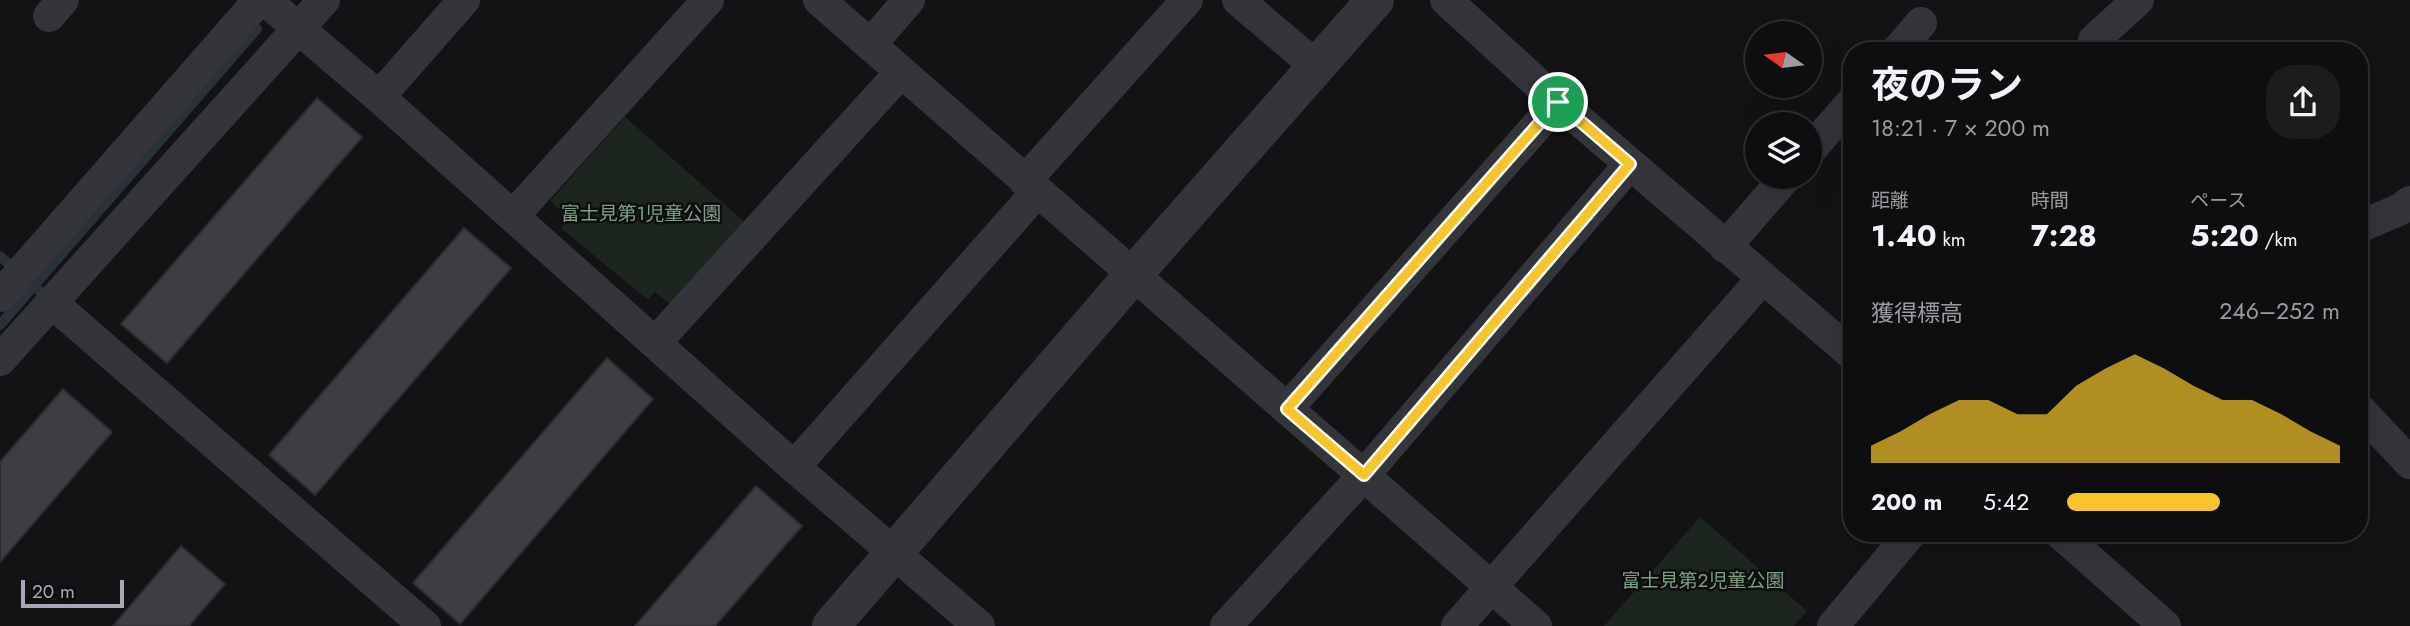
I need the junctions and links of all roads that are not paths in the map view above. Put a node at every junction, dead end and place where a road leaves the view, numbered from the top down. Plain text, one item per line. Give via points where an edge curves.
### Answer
1 (259, 0) edge
2 (265, 0) edge
3 (324, 0) edge
4 (464, 0) edge
5 (708, 0) edge
6 (819, 0) edge
7 (909, 0) edge
8 (1187, 0) edge
9 (1238, 0) edge
10 (1375, 0) edge
11 (1446, 0) edge
12 (2138, 0) edge
13 (1921, 23) dead end
14 (299, 29) junction
15 (2094, 40) dead end
16 (1905, 42) edge
17 (870, 45) junction
18 (1317, 66) junction
19 (901, 72) junction
20 (379, 97) junction
21 (1558, 102) junction
22 (1843, 112) edge
23 (1822, 136) edge
24 (1630, 164) junction
25 (1031, 186) junction
26 (1776, 189) edge
27 (2410, 202) edge
28 (513, 216) junction
29 (2368, 223) edge
30 (1725, 247) junction
31 (1133, 275) junction
32 (1762, 279) junction
33 (0, 296) edge
34 (51, 302) junction
35 (655, 343) junction
36 (1843, 346) edge
37 (0, 360) edge
38 (1287, 409) junction
39 (2368, 418) edge
40 (2410, 463) edge
41 (794, 467) junction
42 (1364, 475) junction
43 (1903, 542) edge
44 (2070, 542) edge
45 (895, 552) junction
46 (1492, 587) junction
47 (425, 626) edge
48 (831, 626) edge
49 (979, 626) edge
50 (1226, 626) edge
51 (1457, 626) edge
52 (1536, 626) edge
53 (1833, 626) edge
54 (2165, 626) edge

1 - 33 street
2 - 14 street
3 - 14 street
4 - 20 street
5 - 28 street
6 - 17 street
7 - 17 street
8 - 25 street
9 - 18 street
10 - 18 street
11 - 21 street
12 - 15 street
13 - 16 street
14 - 20 street
14 - 34 street
17 - 19 street
18 - 31 street
19 - 25 street
19 - 35 street
20 - 28 street
21 - 24 street
21 - 38 street
22 - 23 street
24 - 30 street
24 - 42 street
25 - 31 street
25 - 41 street
26 - 30 street
27 - 29 street
28 - 35 street
30 - 32 street
31 - 38 street
31 - 45 street
32 - 36 street
32 - 46 street
34 - 37 street
34 - 47 street
35 - 41 street
38 - 42 street
39 - 40 street
41 - 45 street
42 - 46 street
42 - 50 street
43 - 53 street
44 - 54 street
45 - 48 street
45 - 49 street
46 - 51 street
46 - 52 street

